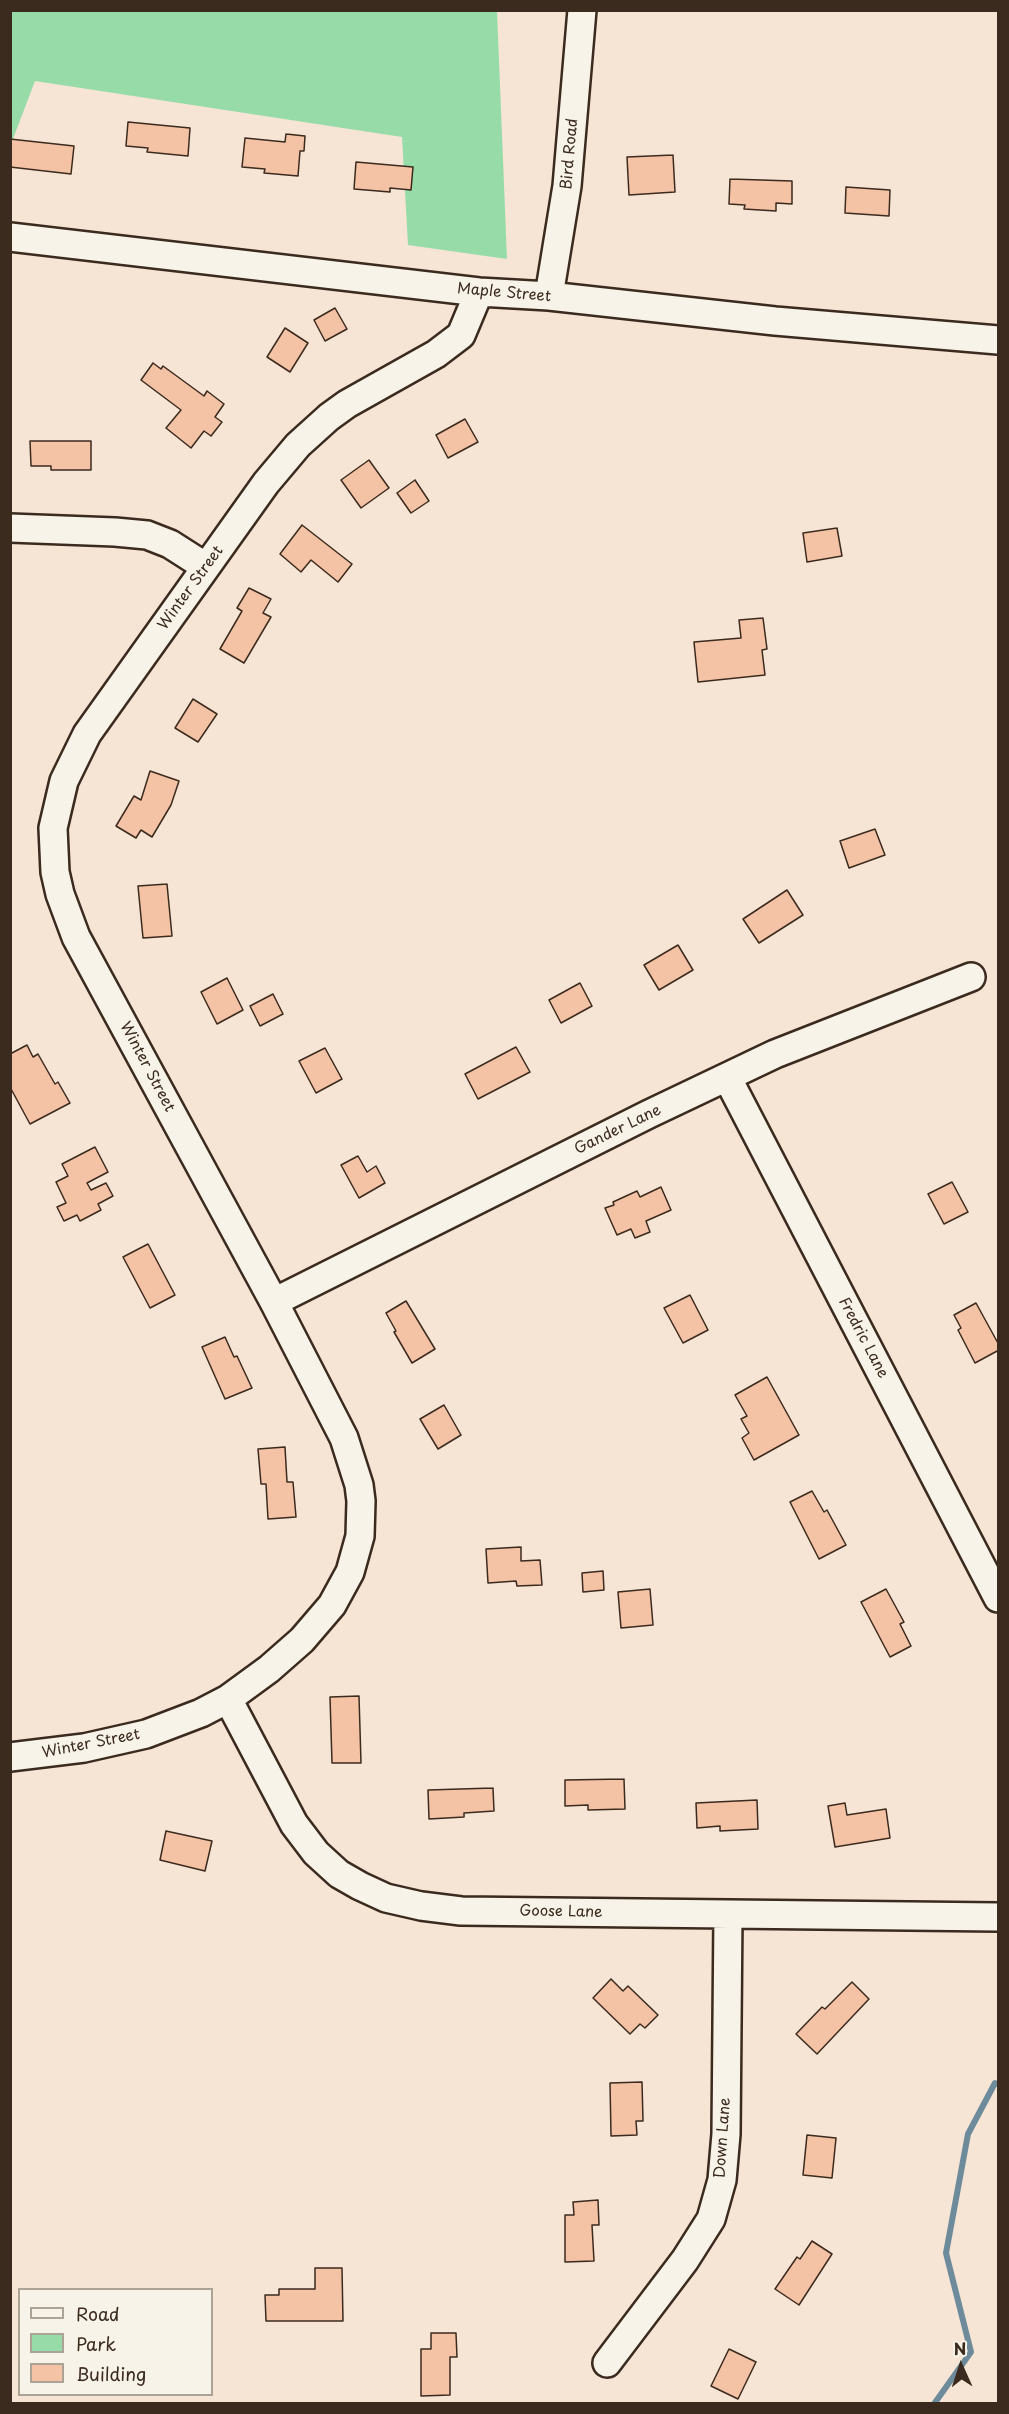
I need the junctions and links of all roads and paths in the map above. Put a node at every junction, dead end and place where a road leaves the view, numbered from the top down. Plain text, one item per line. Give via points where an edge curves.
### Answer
1 (582, 10) edge
2 (10, 237) edge
3 (479, 292) junction
4 (549, 296) junction
5 (999, 340) edge
6 (10, 528) edge
7 (206, 567) junction
8 (970, 977) dead end
9 (727, 1077) junction
10 (274, 1302) junction
11 (999, 1598) edge
12 (228, 1699) junction
13 (10, 1757) edge
14 (728, 1914) junction
15 (999, 1917) edge
16 (607, 2363) dead end

1 - 4 street, Bird Road via 567,186
2 - 3 street, Maple Street
3 - 4 street, Maple Street
3 - 7 street, Winter Street via 461,335 436,354 347,404 297,445
4 - 5 street, Maple Street
6 - 7 street via 147,535 170,544
7 - 10 street, Winter Street via 73,759 54,820 55,872 76,937
8 - 9 street, Gander Lane via 775,1054
9 - 10 street, Gander Lane
9 - 11 street, Fredric Lane
10 - 12 street, Winter Street via 344,1438 358,1485 360,1536 350,1572 332,1605 302,1640
12 - 13 street, Winter Street via 146,1734 84,1748
12 - 14 street, Goose Lane via 294,1824 316,1853 339,1874 377,1894 421,1906 461,1911
14 - 15 street, Goose Lane
14 - 16 street, Down Lane via 722,2180 711,2219 686,2260

